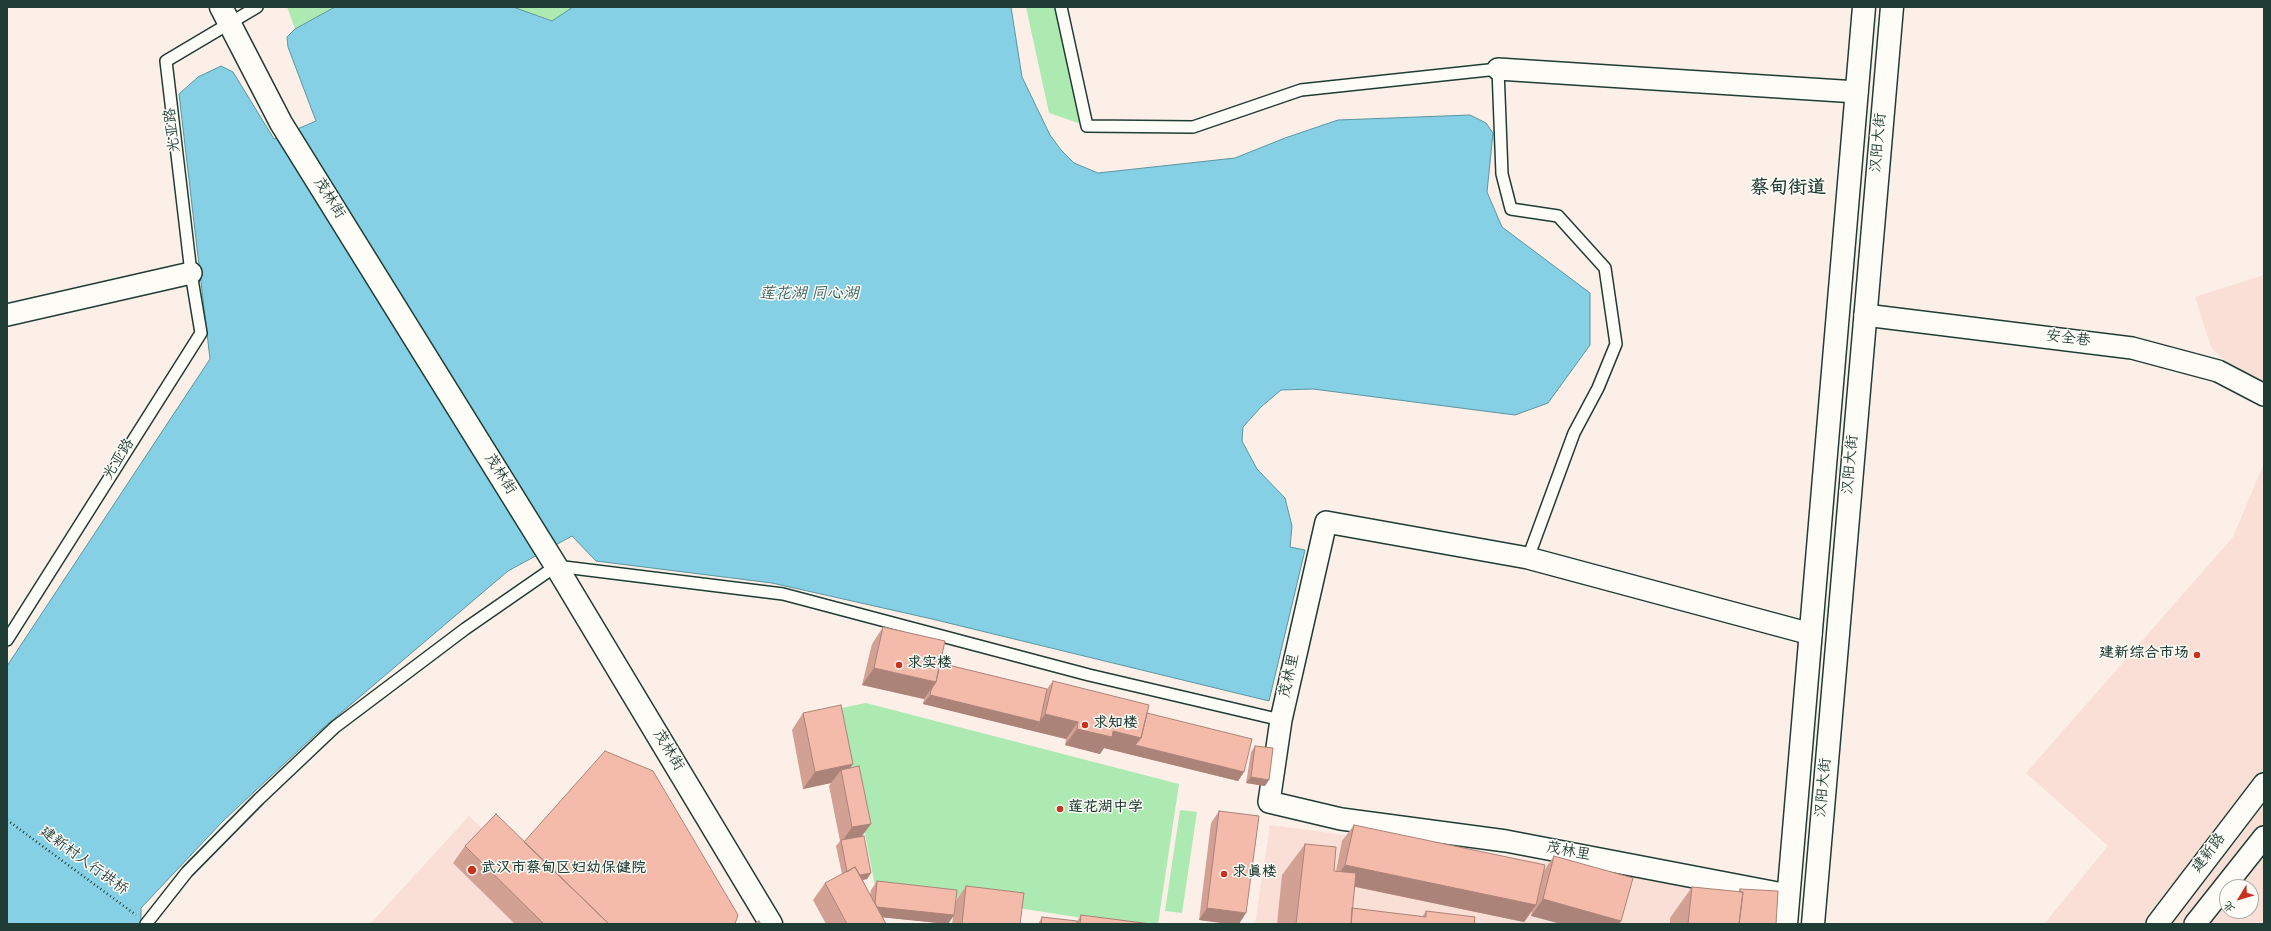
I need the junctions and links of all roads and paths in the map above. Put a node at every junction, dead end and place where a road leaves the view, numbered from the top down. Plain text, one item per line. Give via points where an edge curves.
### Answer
1 (257, 7) edge
2 (1061, 7) edge
3 (1864, 7) edge
4 (1892, 7) edge
5 (226, 13) edge
6 (1498, 69) junction
7 (1857, 92) junction
8 (190, 273) junction
9 (7, 315) edge
10 (1865, 315) junction
11 (2264, 394) edge
12 (1528, 558) junction
13 (556, 566) junction
14 (1811, 634) junction
15 (7, 640) edge
16 (1281, 720) junction
17 (2264, 784) edge
18 (7, 820) edge
19 (2264, 837) edge
20 (1788, 895) junction
21 (146, 923) edge
22 (771, 924) edge
23 (1786, 924) edge
24 (1813, 924) edge
25 (2156, 924) edge
26 (2195, 924) edge

1 - 5 lane
2 - 6 lane via 1087,126 1193,127 1301,90
3 - 7 street, 汉阳大街
4 - 10 street, 汉阳大街
5 - 8 lane, 光亚路 via 166,61
5 - 13 street, 茂林街 via 281,123
6 - 7 street
6 - 12 lane via 1502,174 1512,209 1558,216 1606,268 1616,344 1598,388 1574,433
7 - 14 street, 汉阳大街
8 - 9 street
8 - 15 lane, 光亚路 via 201,333
10 - 11 street, 安全巷 via 2132,348 2218,371
10 - 24 street, 汉阳大街
12 - 14 street, 茂林里
12 - 16 street, 茂林里 via 1326,522
13 - 16 lane via 783,594 1089,674
13 - 21 lane via 465,629 335,727 187,872
13 - 22 street, 茂林街
14 - 20 street, 汉阳大街
16 - 20 street, 茂林里 via 1269,802 1341,819 1506,841
17 - 25 street, 建新路
18 - 21 path, 建新村人行拱桥
19 - 26 street, 建新路
20 - 23 street, 汉阳大街

